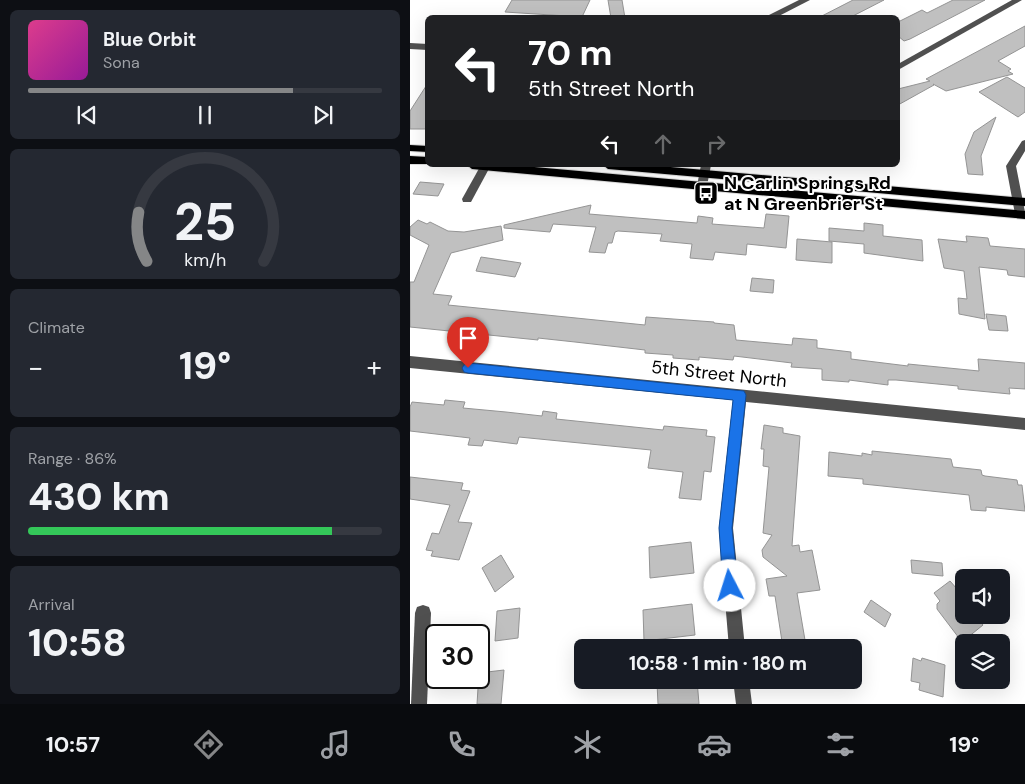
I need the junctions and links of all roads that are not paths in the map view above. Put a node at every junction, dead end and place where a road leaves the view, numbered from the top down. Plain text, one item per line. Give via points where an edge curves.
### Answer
1 (806, 0) edge
2 (1018, 0) edge
3 (774, 15) edge
4 (410, 46) edge
5 (425, 48) edge
6 (900, 66) edge
7 (1025, 143) edge
8 (410, 148) edge
9 (425, 149) edge
10 (410, 160) edge
11 (425, 161) edge
12 (484, 167) edge
13 (496, 167) edge
14 (656, 167) edge
15 (705, 169) edge
16 (702, 186) junction
17 (467, 199) dead end
18 (1022, 202) edge
19 (1023, 214) edge
20 (410, 362) edge
21 (740, 395) junction
22 (1025, 424) edge
23 (423, 613) dead end
24 (736, 639) edge
25 (742, 689) edge
26 (419, 704) edge
27 (744, 704) edge

1 - 3 street
2 - 6 street
4 - 5 street
7 - 18 street via 1011,166
8 - 9 main road
10 - 11 main road
12 - 17 street
13 - 16 main road
14 - 15 main road
15 - 16 street
15 - 18 main road
16 - 19 main road
18 - 19 street
20 - 21 street, 5th Street North
21 - 22 street, 5th Street North
21 - 24 street via 726,528
23 - 26 street
25 - 27 street

